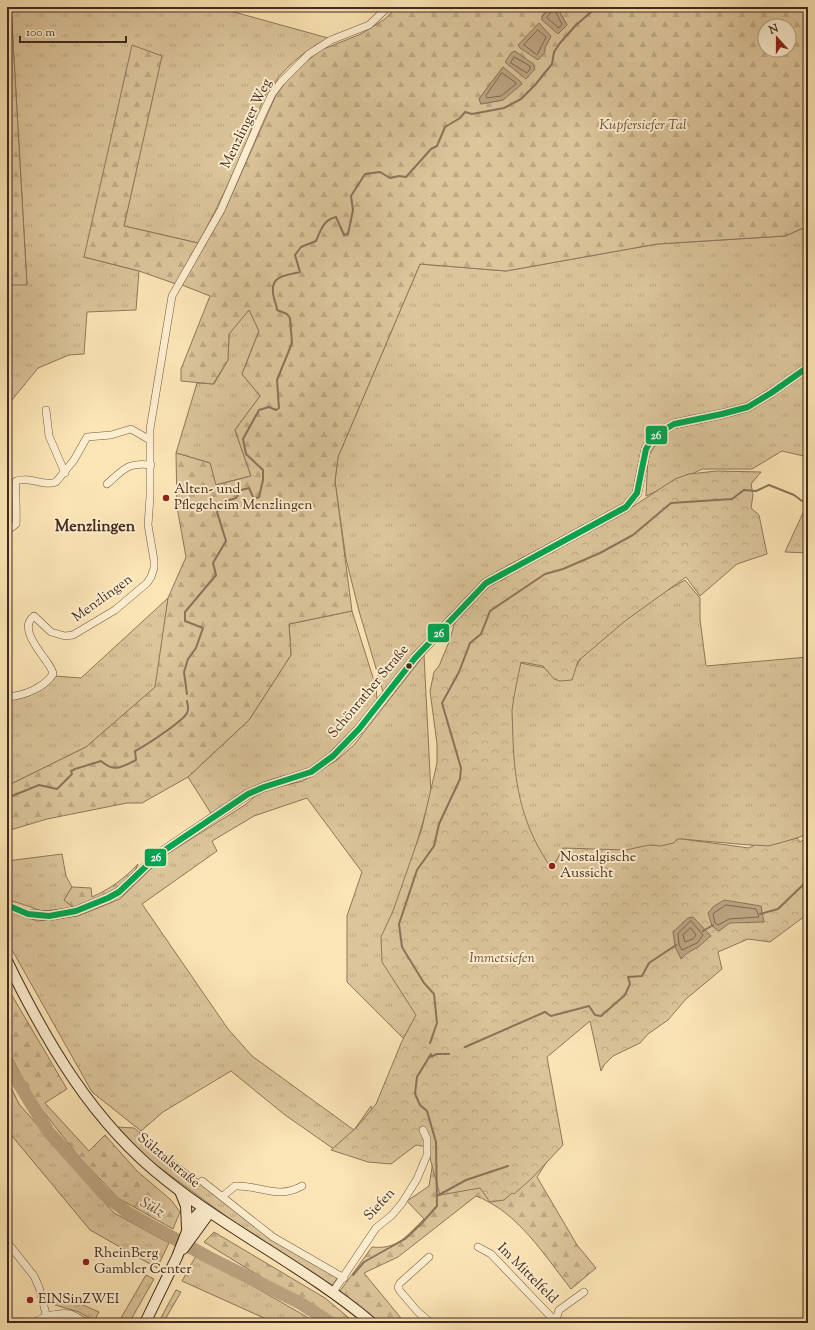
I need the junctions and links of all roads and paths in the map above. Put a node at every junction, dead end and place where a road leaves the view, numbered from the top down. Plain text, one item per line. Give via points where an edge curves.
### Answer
1 (388, 7) edge
2 (184, 274) joint
3 (808, 367) edge
4 (46, 410) dead end
5 (150, 440) junction
6 (151, 465) junction
7 (65, 473) junction
8 (107, 484) dead end
9 (7, 531) edge
10 (7, 697) edge
11 (7, 905) edge
12 (7, 962) edge
13 (423, 1130) dead end
14 (202, 1181) dead end
15 (302, 1186) dead end
16 (180, 1191) junction
17 (223, 1196) junction
18 (209, 1211) junction
19 (192, 1230) junction
20 (7, 1242) edge
21 (478, 1247) dead end
22 (429, 1257) dead end
23 (344, 1278) junction
24 (333, 1292) junction
25 (584, 1292) dead end
26 (51, 1317) junction
27 (555, 1322) edge
28 (36, 1323) edge
29 (69, 1323) edge
30 (84, 1323) edge
31 (144, 1323) edge
32 (372, 1323) edge
33 (431, 1323) edge

1 - 2 street, Menzlinger Weg via 369,26 331,40 309,54 281,82 262,115 221,210
2 - 5 street, Menzlingen via 169,308
3 - 11 street, Schönrather Straße via 748,407 674,424 658,434 646,449 640,483 632,501 626,507 486,583 415,658 359,729 317,769 248,794 159,854 119,892 108,898 76,911 49,916 28,914
4 - 7 street via 49,436
5 - 6 street, Menzlingen
5 - 7 street via 131,429 111,435 90,436 84,441
6 - 8 street via 136,463 124,469
6 - 10 street, Menzlingen via 148,525 154,568 151,577 115,610 73,635 58,635 34,616 30,618 28,624 32,637 53,674 38,687
7 - 9 street via 50,484 28,479 16,481 16,524
12 - 16 main road, Sülztalstraße via 61,1060 92,1105 126,1145
13 - 23 street, Siefen via 427,1139 427,1156 417,1179 392,1215 376,1228
14 - 17 street, Sülztalstraße
15 - 17 street via 293,1192 282,1193 235,1186
16 - 18 main road, Sülztalstraße
16 - 19 main road
17 - 23 street, Sülztalstraße via 273,1237
18 - 19 main road via 196,1216
18 - 24 main road, Sülztalstraße
19 - 31 main road
20 - 26 street via 34,1276
21 - 27 street, Im Mittelfeld via 491,1254
22 - 33 street via 398,1287 418,1312
23 - 24 street, Siefen
24 - 32 main road, Sülztalstraße
25 - 27 street via 559,1310
26 - 28 street
26 - 29 street
26 - 30 street via 70,1315

